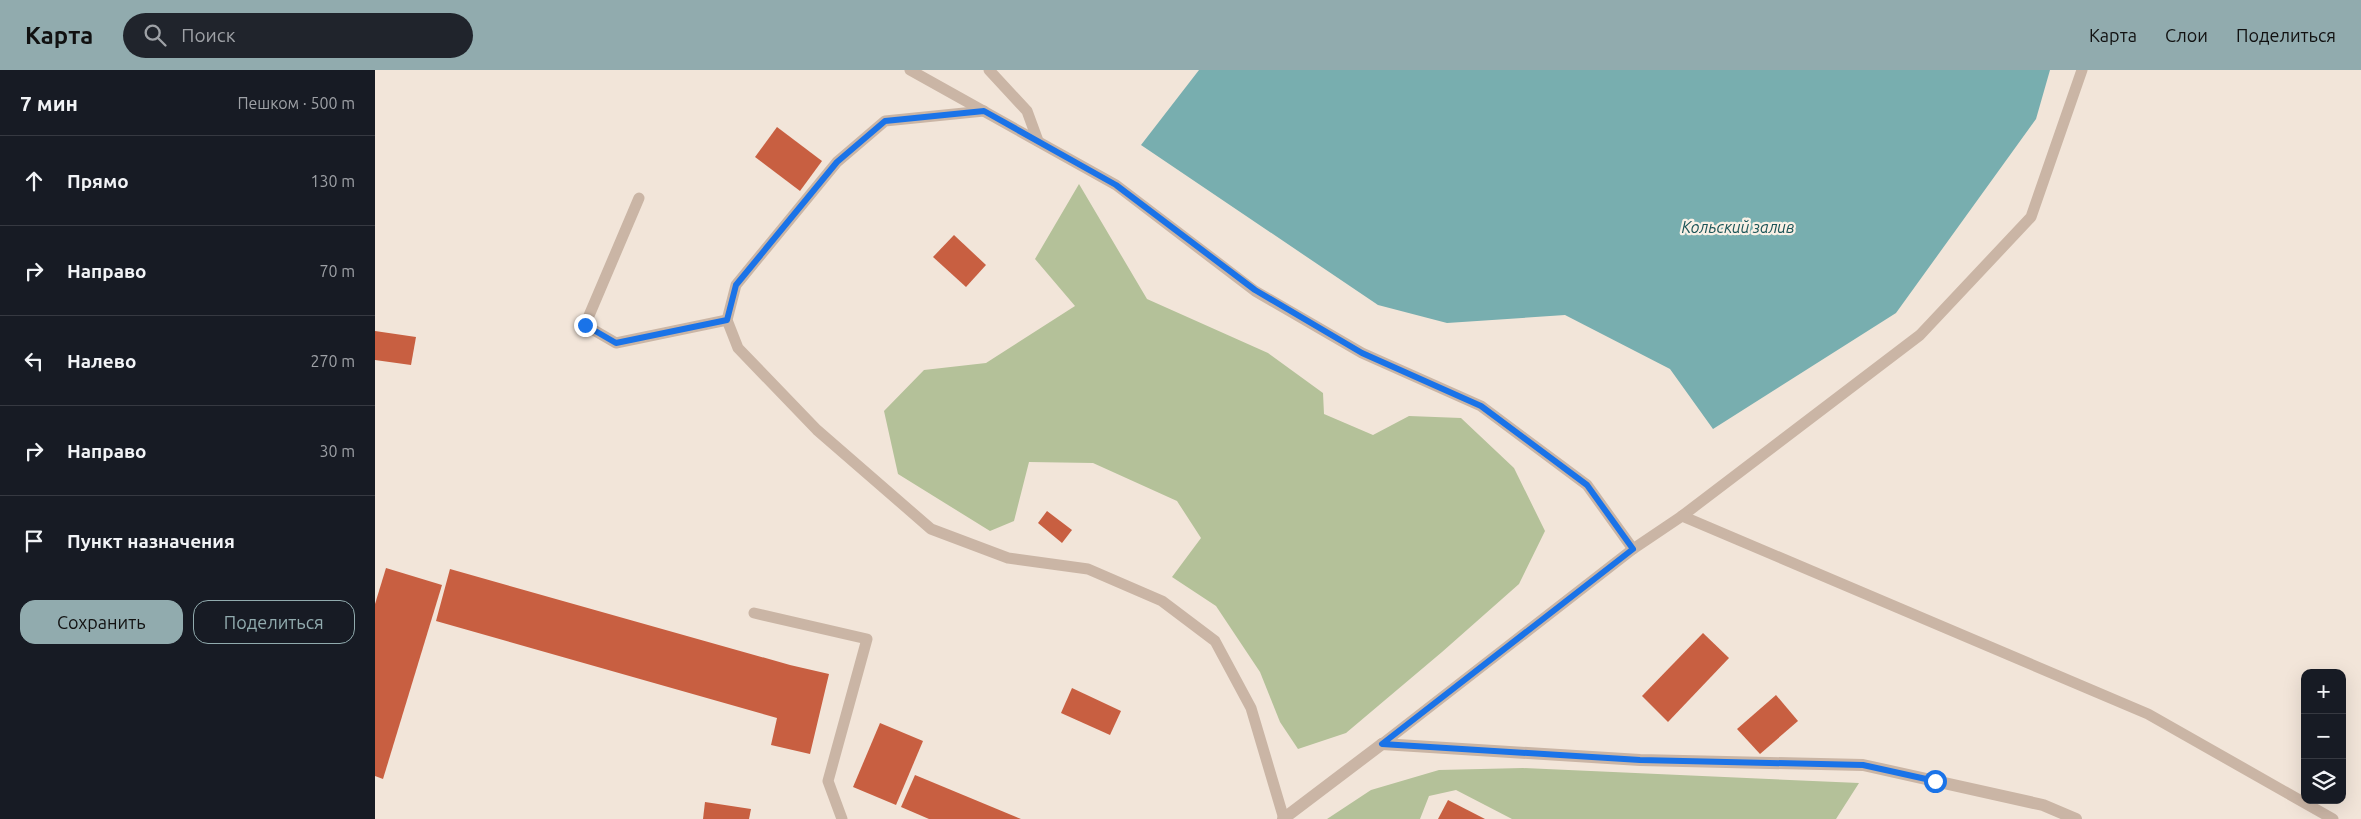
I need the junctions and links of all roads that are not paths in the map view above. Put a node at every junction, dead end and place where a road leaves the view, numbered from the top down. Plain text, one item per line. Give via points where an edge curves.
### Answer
1 (910, 70) edge
2 (989, 70) edge
3 (2082, 70) edge
4 (984, 111) junction
5 (1038, 141) junction
6 (639, 198) dead end
7 (727, 320) junction
8 (1682, 516) junction
9 (1633, 549) junction
10 (754, 613) dead end
11 (1382, 744) junction
12 (842, 819) edge
13 (1284, 819) edge
14 (2076, 819) edge
15 (2333, 819) edge

1 - 4 lane
2 - 5 lane via 1027,111
3 - 8 lane via 2031,217 1920,335
4 - 5 lane
4 - 7 lane via 885,121 837,162 736,285
5 - 9 lane via 1116,185 1255,290 1362,353 1481,406 1587,485
6 - 7 lane via 585,325 616,343
7 - 13 lane via 738,348 810,423 931,529 1008,558 1088,570 1162,601 1215,642 1251,708
8 - 9 lane
8 - 15 lane via 2147,714
9 - 11 lane
10 - 12 lane via 867,639 829,781
11 - 13 street
11 - 14 street via 1640,760 1863,765 2043,805

